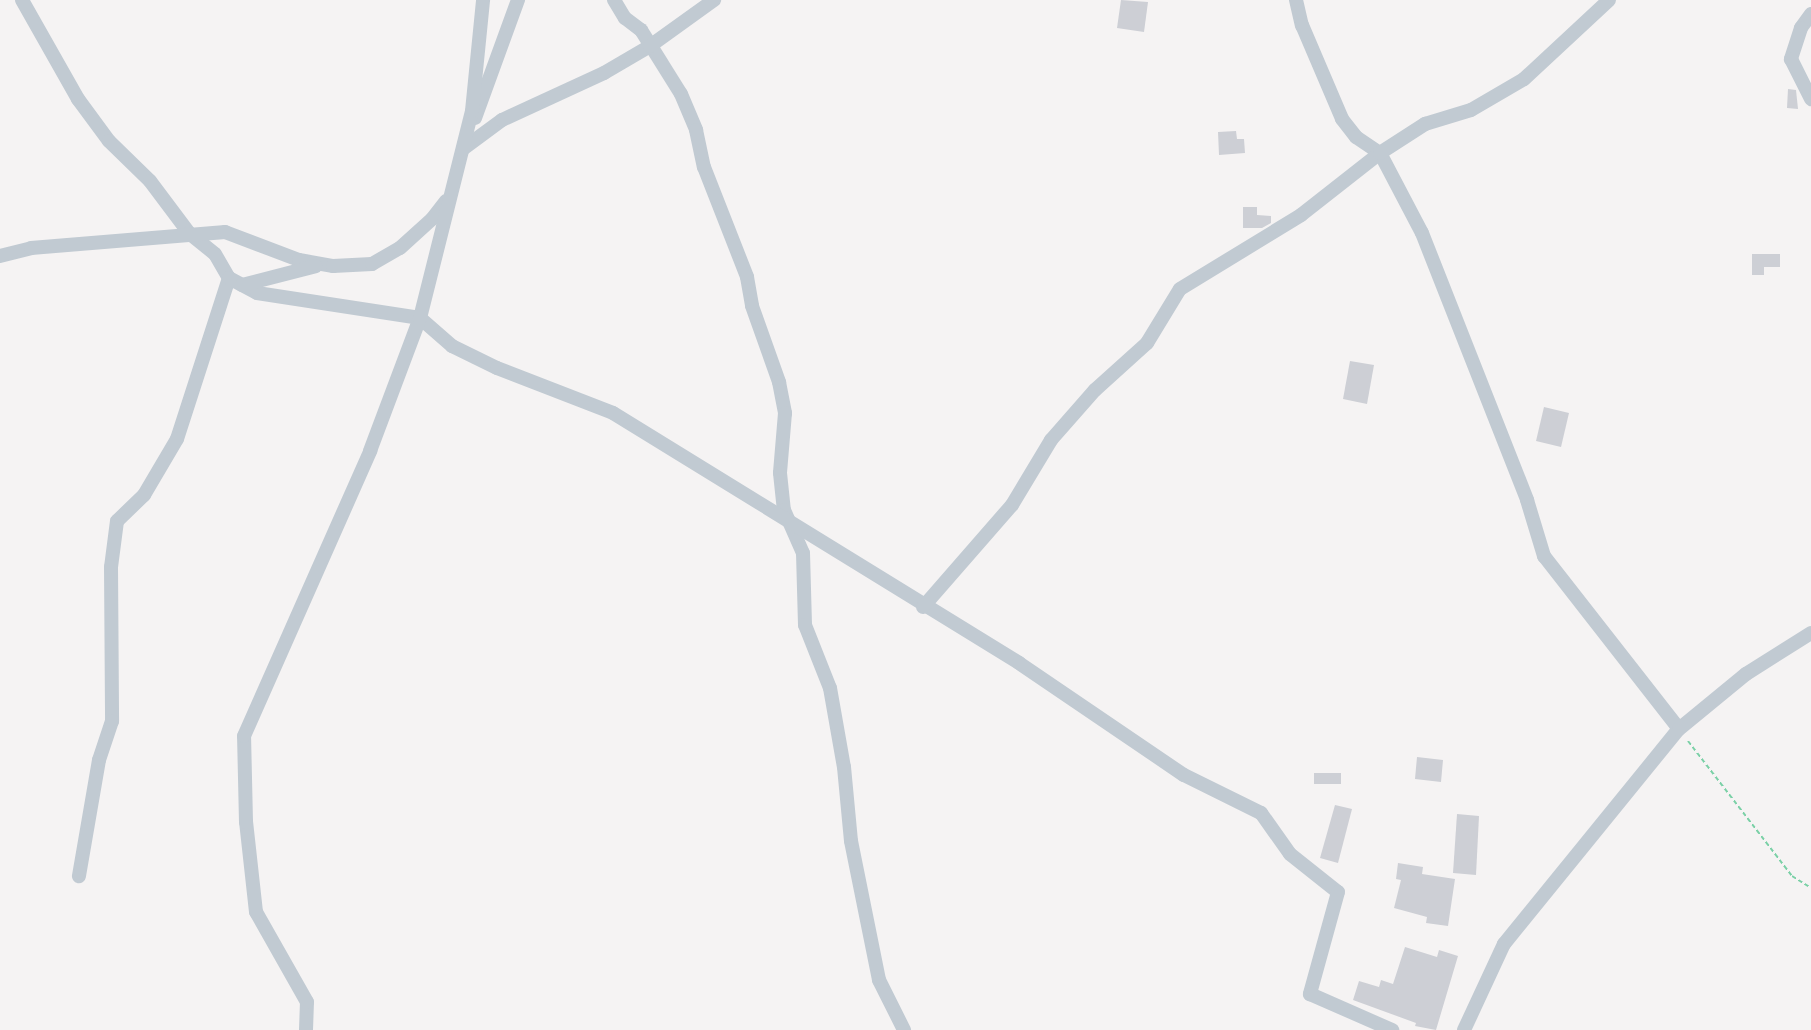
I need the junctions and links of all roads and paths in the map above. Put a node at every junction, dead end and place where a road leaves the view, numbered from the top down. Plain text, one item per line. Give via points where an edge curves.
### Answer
1 (22, 0) edge
2 (483, 0) edge
3 (518, 0) edge
4 (614, 0) edge
5 (714, 0) edge
6 (1296, 0) edge
7 (1609, 0) edge
8 (1811, 14) edge
9 (650, 46) junction
10 (1811, 99) edge
11 (465, 142) junction
12 (1380, 153) junction
13 (453, 191) junction
14 (189, 233) junction
15 (0, 256) edge
16 (320, 264) junction
17 (229, 278) junction
18 (242, 285) junction
19 (420, 318) junction
20 (794, 526) junction
21 (923, 607) junction
22 (1811, 633) edge
23 (1679, 729) junction
24 (79, 876) dead end
25 (1811, 888) edge
26 (304, 1029) edge
27 (904, 1030) edge
28 (1392, 1030) edge
29 (1464, 1030) edge

1 - 14 street via 78,99 109,141 150,181
2 - 11 street
3 - 11 street via 487,96
4 - 9 street
5 - 9 street
6 - 12 street via 1302,25 1342,119 1356,137
7 - 12 street via 1524,79 1471,110 1425,124
8 - 10 street via 1801,28 1791,59
9 - 11 street
9 - 20 street via 681,94 696,130 704,167 770,349 785,413 780,472 784,510
11 - 13 street
12 - 21 street via 1301,215 1180,289 1147,343 1095,390 1051,440 1012,506
12 - 23 street via 1422,233 1459,320 1544,556
13 - 16 street via 432,219 400,248 372,264
13 - 19 street
14 - 15 street via 31,248
14 - 16 street via 225,232
14 - 17 street via 215,254
16 - 18 street
17 - 18 street
17 - 24 street via 177,439 144,495 117,521 111,567 112,721 99,760
18 - 19 street via 256,293
19 - 20 street via 452,345 497,368 614,413
19 - 26 street via 370,451 244,736 246,822 256,912 307,1002
20 - 21 street
20 - 27 street via 803,553 805,625 830,688 844,767 851,841 879,980
21 - 28 street via 1019,663 1185,775 1261,813 1290,854 1338,892 1310,994
22 - 23 street via 1746,674
23 - 25 path via 1792,876
23 - 29 street via 1504,944

